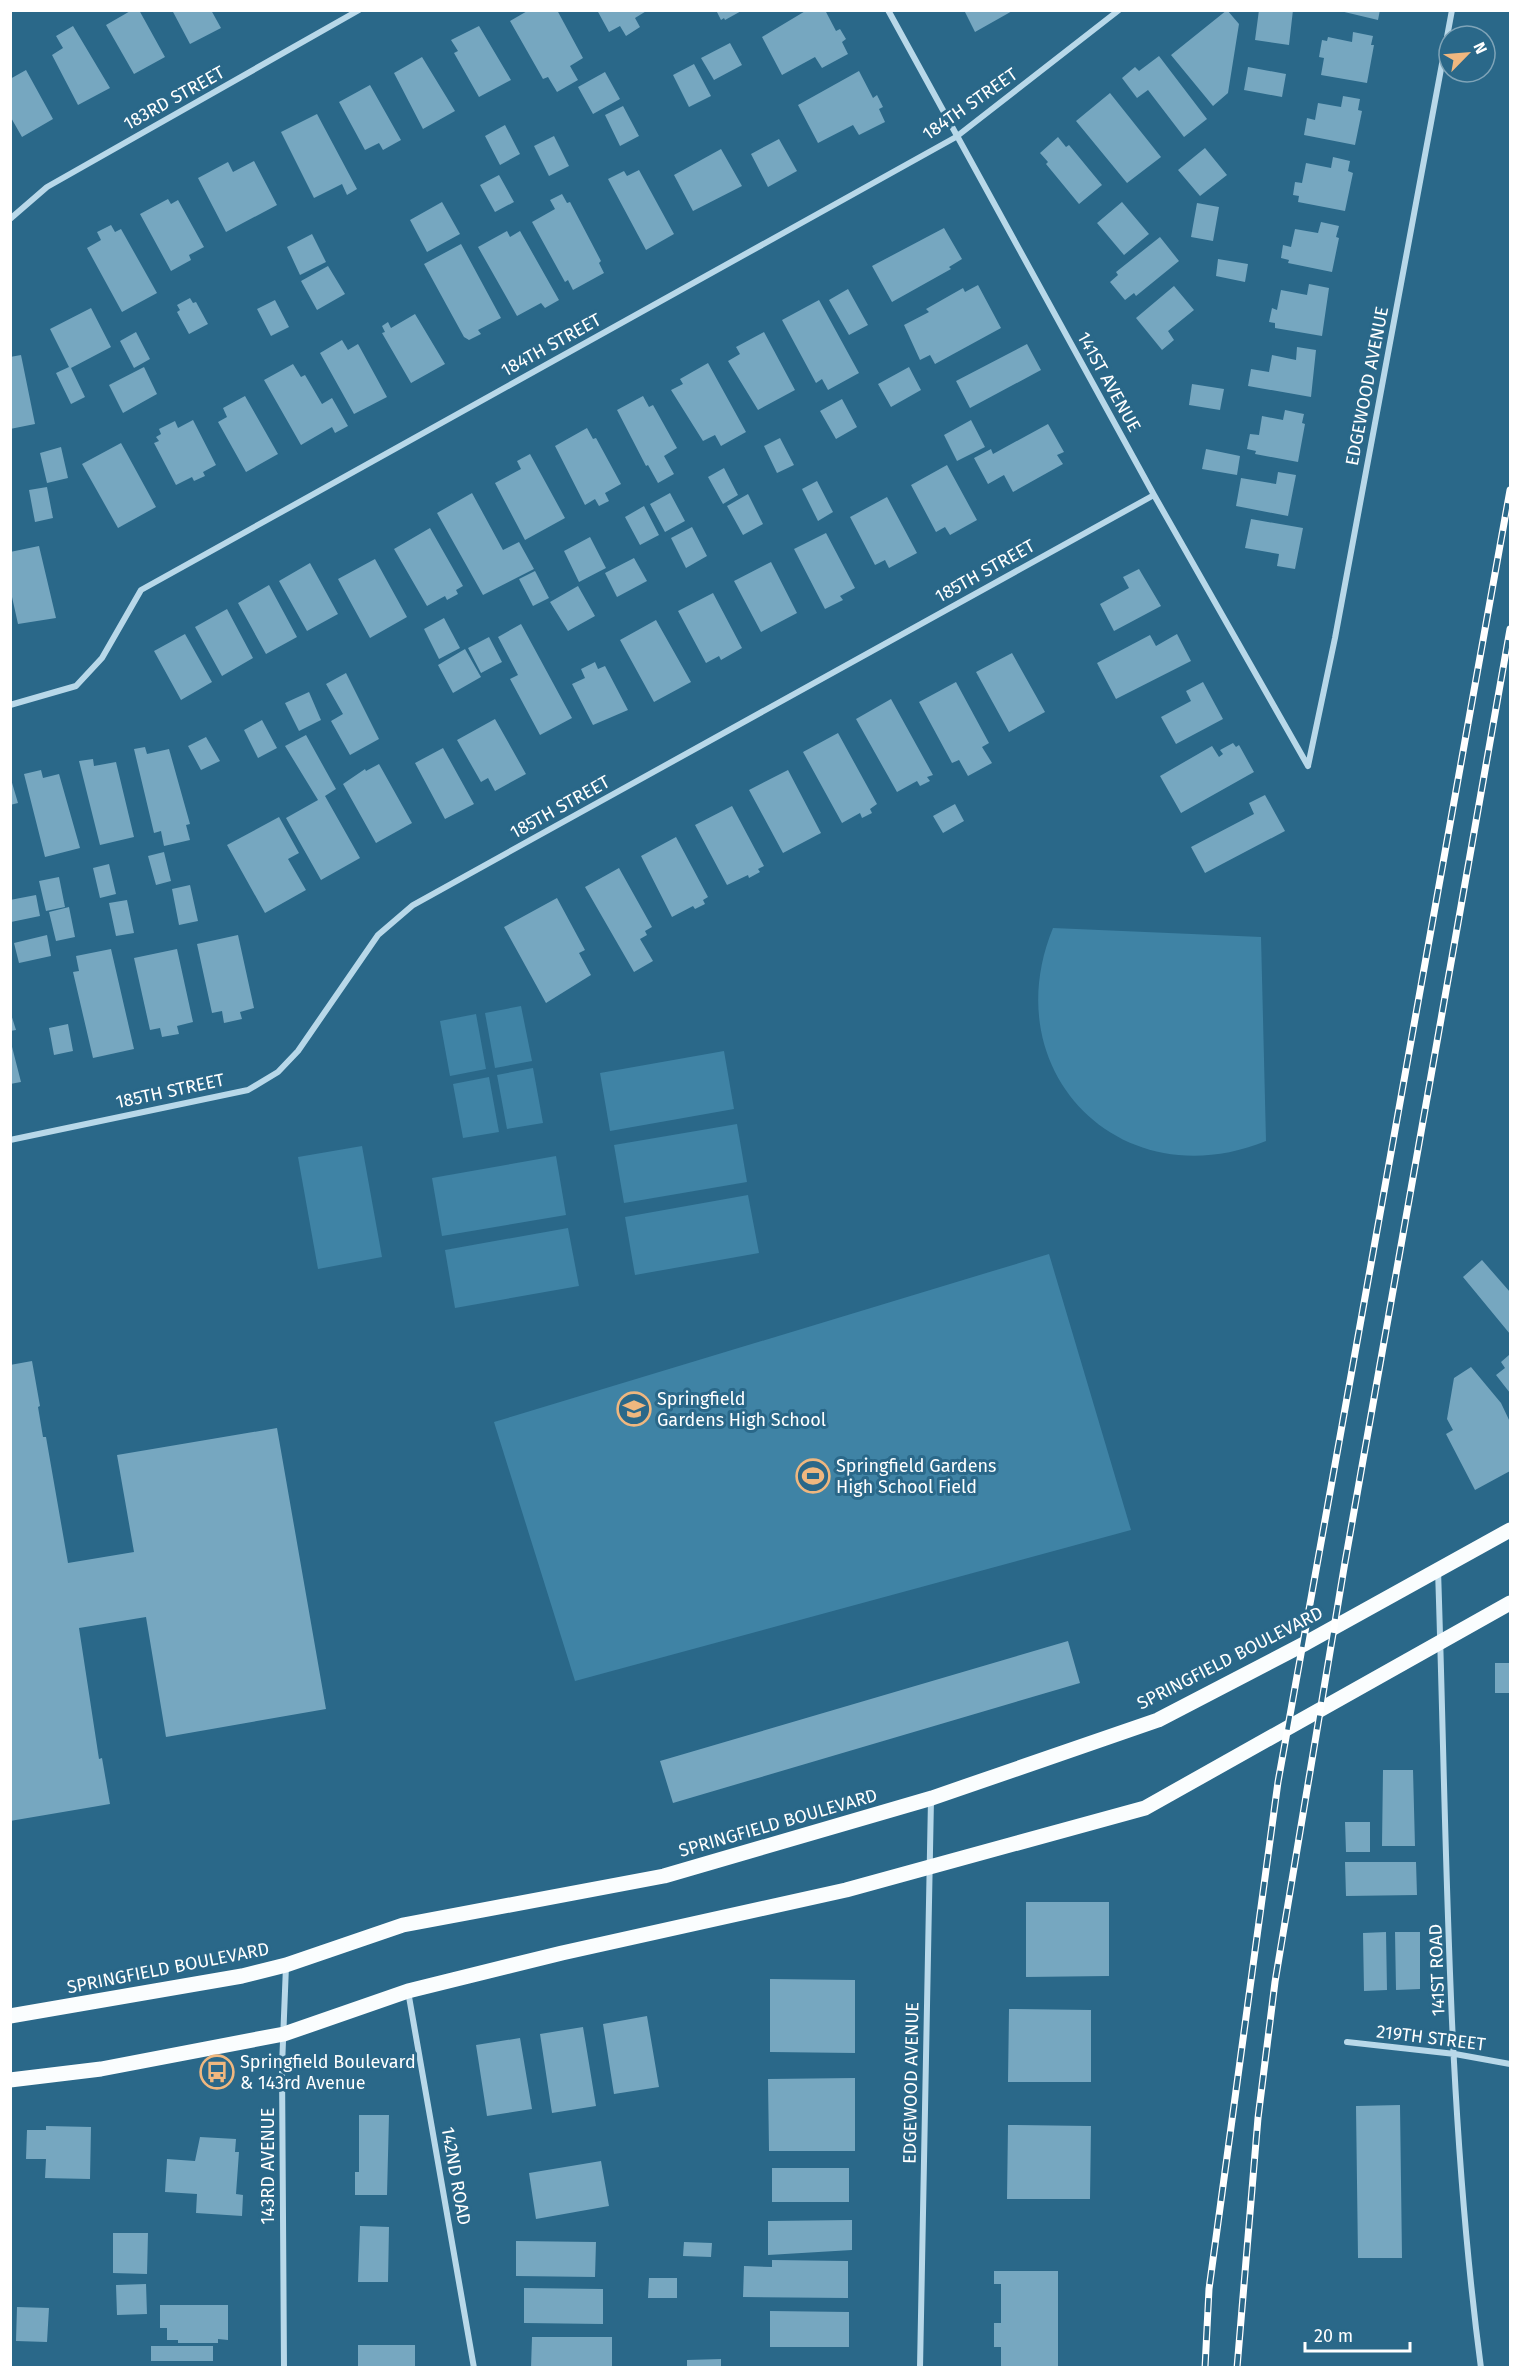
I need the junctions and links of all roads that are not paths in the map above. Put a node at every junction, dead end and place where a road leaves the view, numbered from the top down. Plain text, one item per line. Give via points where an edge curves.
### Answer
1 (359, 10) edge
2 (888, 10) edge
3 (1119, 10) edge
4 (1452, 10) edge
5 (956, 136) junction
6 (10, 219) edge
7 (1154, 495) junction
8 (10, 705) edge
9 (1308, 766) joint
10 (10, 1140) edge
11 (1510, 1530) edge
12 (1438, 1569) junction
13 (1510, 1603) edge
14 (1441, 1641) junction
15 (932, 1798) junction
16 (930, 1869) junction
17 (286, 1965) junction
18 (408, 1991) junction
19 (10, 2016) edge
20 (284, 2034) junction
21 (1347, 2042) dead end
22 (1455, 2054) junction
23 (1510, 2064) edge
24 (10, 2080) edge
25 (284, 2367) edge
26 (474, 2367) edge
27 (920, 2367) edge
28 (1481, 2367) edge

1 - 6 street, 183RD STREET via 47,187
2 - 5 street, 141ST AVENUE
3 - 5 street, 184TH STREET
4 - 9 street, EDGEWOOD AVENUE
5 - 7 street, 141ST AVENUE
5 - 8 street, 184TH STREET via 141,590 102,658 76,686
7 - 9 street, 141ST AVENUE
7 - 10 street, 185TH STREET via 413,905 378,935 298,1051 278,1072 248,1090
11 - 12 main road, SPRINGFIELD BOULEVARD
12 - 14 street, 141ST ROAD
12 - 15 main road, SPRINGFIELD BOULEVARD via 1158,1720
13 - 14 main road
14 - 16 main road via 1145,1808
14 - 22 street, 141ST ROAD
15 - 16 street, EDGEWOOD AVENUE
15 - 17 main road, SPRINGFIELD BOULEVARD via 664,1876 403,1925
16 - 18 main road
16 - 27 street, EDGEWOOD AVENUE
17 - 19 main road, SPRINGFIELD BOULEVARD
17 - 20 street, 143RD AVENUE
18 - 20 main road
18 - 26 street, 142ND ROAD
20 - 24 main road via 101,2069
20 - 25 street, 143RD AVENUE
21 - 22 street, 219TH STREET
22 - 23 street, 219TH STREET
22 - 28 street, 141ST ROAD via 1468,2274

